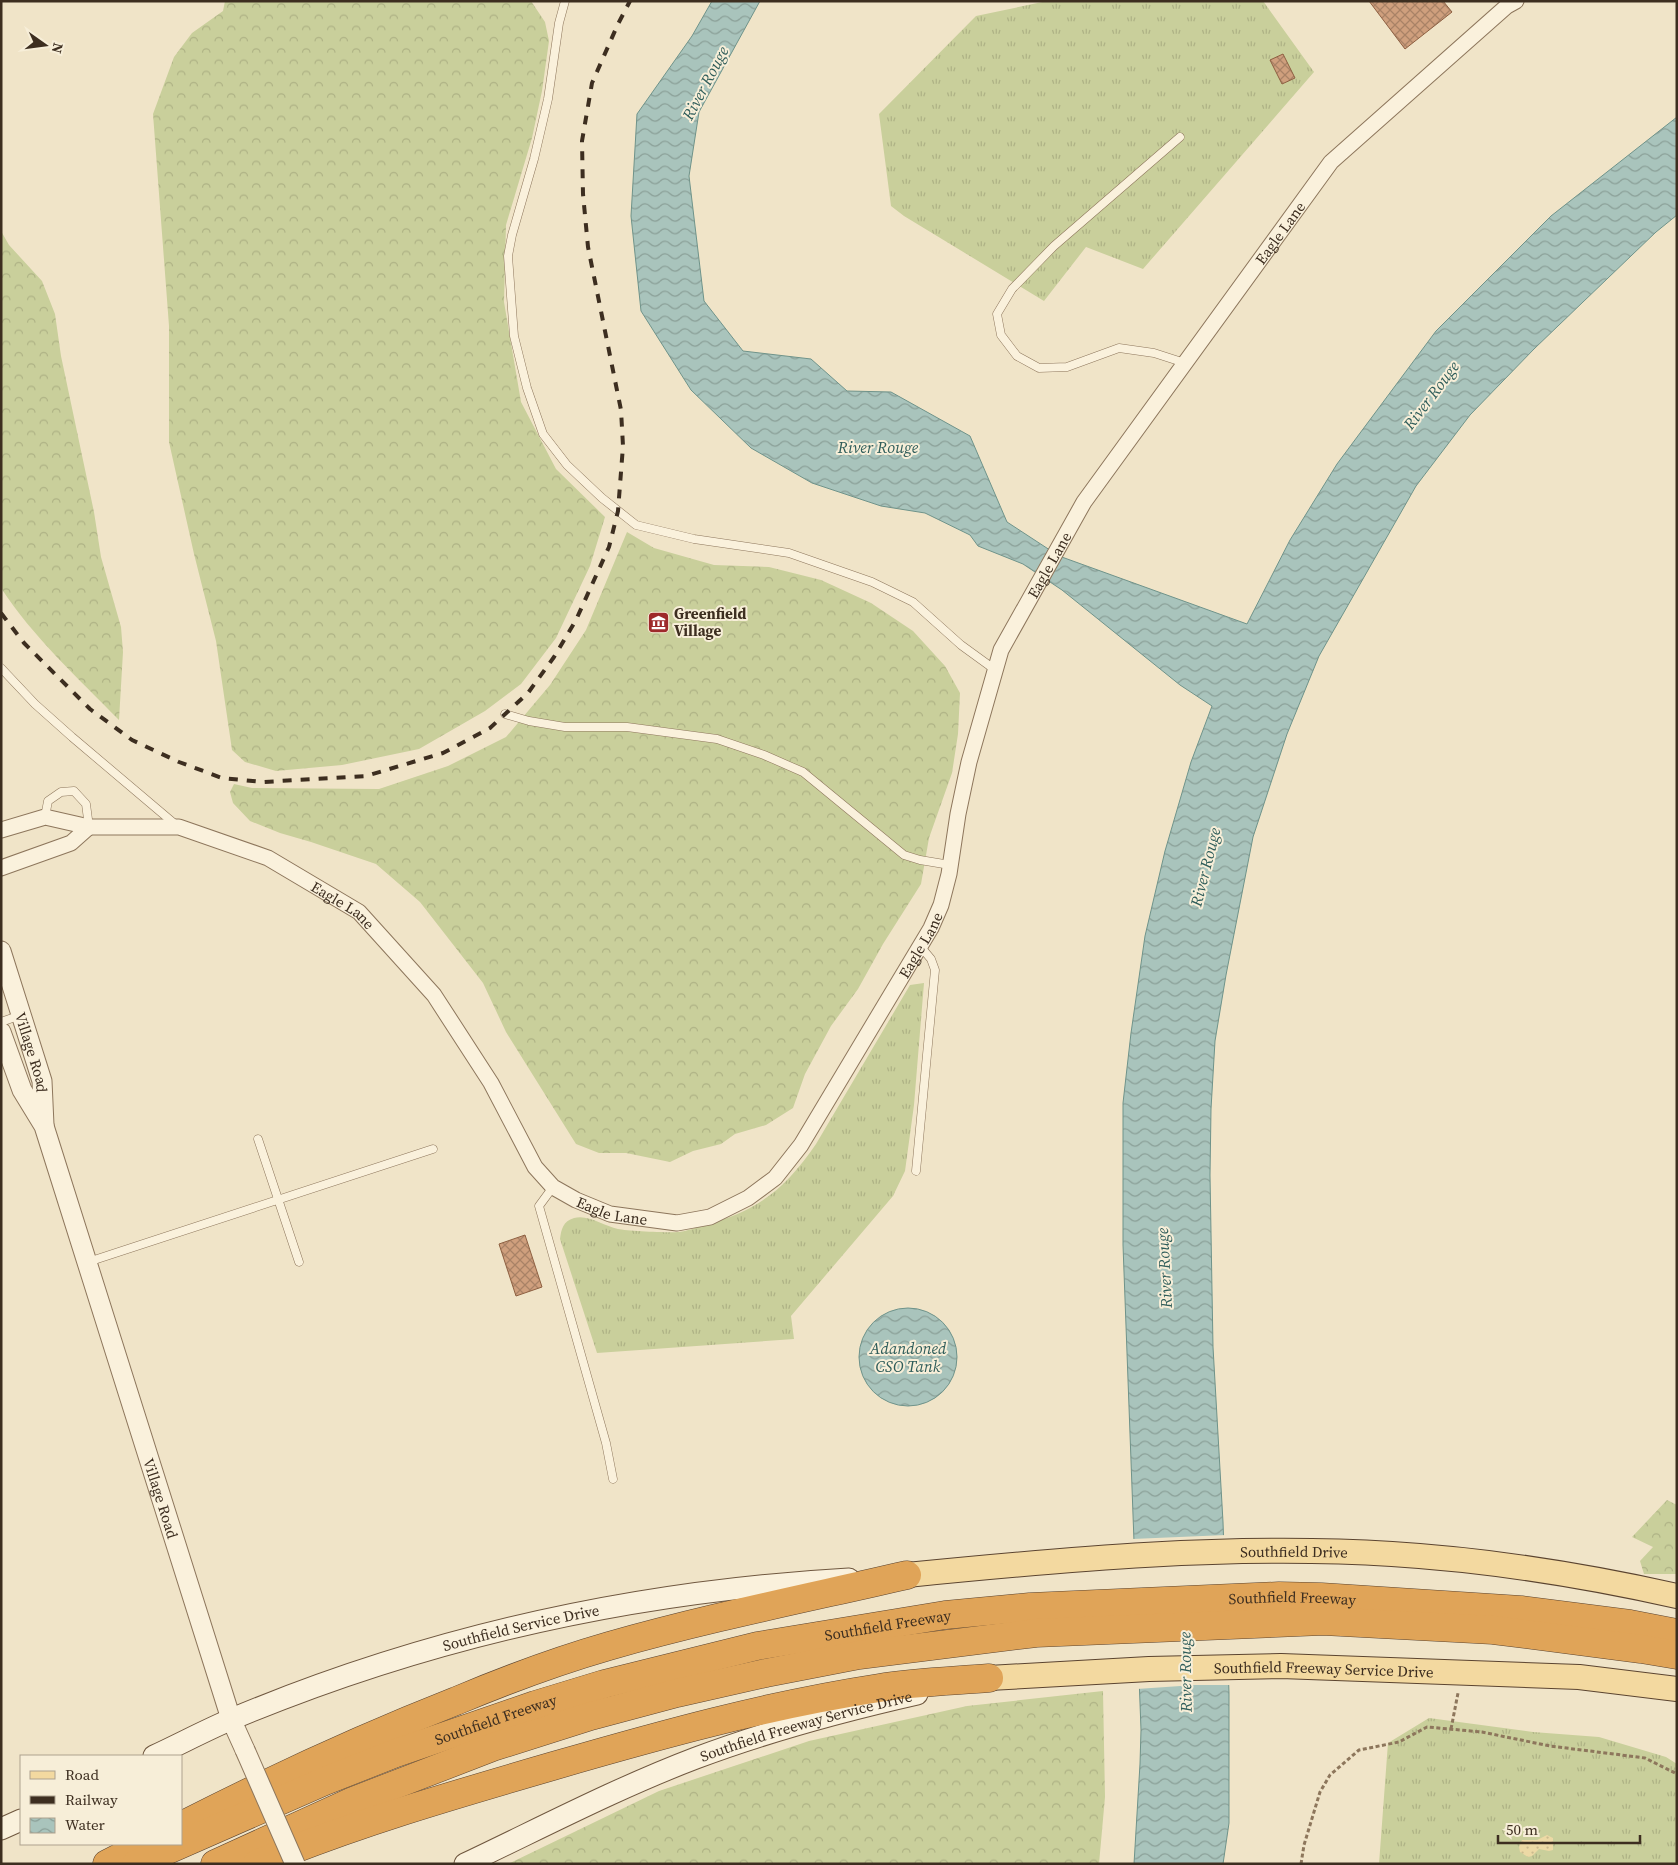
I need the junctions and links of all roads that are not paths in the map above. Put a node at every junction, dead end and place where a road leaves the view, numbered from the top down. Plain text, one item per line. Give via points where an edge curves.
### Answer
1 (566, 1) edge
2 (1516, 1) edge
3 (1180, 138) dead end
4 (1185, 363) junction
5 (1, 668) edge
6 (994, 669) junction
7 (505, 714) dead end
8 (45, 817) junction
9 (89, 827) junction
10 (179, 827) junction
11 (1, 830) edge
12 (950, 864) junction
13 (1, 868) edge
14 (920, 946) junction
15 (1, 951) edge
16 (21, 1015) junction
17 (1, 1022) edge
18 (1, 1032) edge
19 (44, 1126) junction
20 (258, 1139) dead end
21 (433, 1149) dead end
22 (916, 1171) dead end
23 (553, 1187) junction
24 (278, 1200) junction
25 (299, 1262) dead end
26 (86, 1263) junction
27 (613, 1479) dead end
28 (907, 1576) junction
29 (1677, 1596) edge
30 (1279, 1609) junction
31 (1677, 1633) edge
32 (1677, 1656) edge
33 (989, 1678) junction
34 (1677, 1689) edge
35 (231, 1719) junction
36 (156, 1755) edge
37 (20, 1820) edge
38 (182, 1825) edge
39 (1, 1829) edge
40 (182, 1844) edge
41 (144, 1845) edge
42 (179, 1845) edge
43 (107, 1864) edge
44 (136, 1864) edge
45 (215, 1864) edge
46 (257, 1864) edge
47 (295, 1864) edge
48 (465, 1864) edge

1 - 6 lane via 559,23 548,99 508,256 514,336 543,434 567,465 636,525 694,539 789,553 872,582 913,602 961,645
2 - 4 street, Eagle Lane via 1331,162
3 - 4 lane via 1054,246 1012,289 997,314 1001,335 1016,356 1039,368 1067,367 1119,348 1154,353
4 - 6 street, Eagle Lane via 1084,502 1001,650
5 - 10 lane via 72,737
6 - 12 street, Eagle Lane via 969,762
7 - 12 lane via 566,727 627,727 717,739 803,772 904,855
8 - 9 street, Eagle Lane
8 - 9 lane via 48,801 61,792 74,791 86,804
8 - 11 street, Eagle Lane
9 - 10 street, Eagle Lane
9 - 13 street via 71,842
10 - 23 street, Eagle Lane via 268,858 359,912 434,995 491,1083 535,1167
12 - 14 street, Eagle Lane via 941,905
14 - 22 lane via 935,970
14 - 23 street, Eagle Lane via 801,1145 775,1178 748,1198 710,1216 677,1223 610,1214
15 - 16 street, Village Road
16 - 17 lane
16 - 19 street, Village Road via 42,1081
18 - 19 street, Village Road via 22,1090
19 - 26 street, Village Road
20 - 24 lane
21 - 24 lane
23 - 27 lane via 540,1206
24 - 25 lane
24 - 26 lane
26 - 35 street, Village Road
28 - 29 main road, Southfield Drive via 1034,1562 1141,1555 1391,1554 1490,1562
28 - 35 main road, Southfield Service Drive via 786,1582 594,1609 432,1648 324,1683
28 - 38 highway via 679,1628 554,1664 411,1718 259,1786
30 - 31 highway, Southfield Freeway via 1321,1597 1521,1610
30 - 32 highway, Southfield Freeway via 1323,1621 1493,1630
30 - 40 highway, Southfield Freeway via 1030,1607 946,1615 757,1646 604,1684 502,1716 325,1781
30 - 45 highway, Southfield Freeway via 859,1655 677,1693 591,1716 421,1773
33 - 34 main road, Southfield Freeway Service Drive via 1282,1666 1579,1678
33 - 46 highway via 880,1688 718,1720 351,1827
33 - 48 main road, Southfield Freeway Service Drive via 864,1706 743,1741 640,1781
35 - 36 main road, Southfield Service Drive
35 - 47 street, Village Road, bridge
37 - 39 main road
41 - 43 highway
42 - 44 highway, Southfield Freeway

